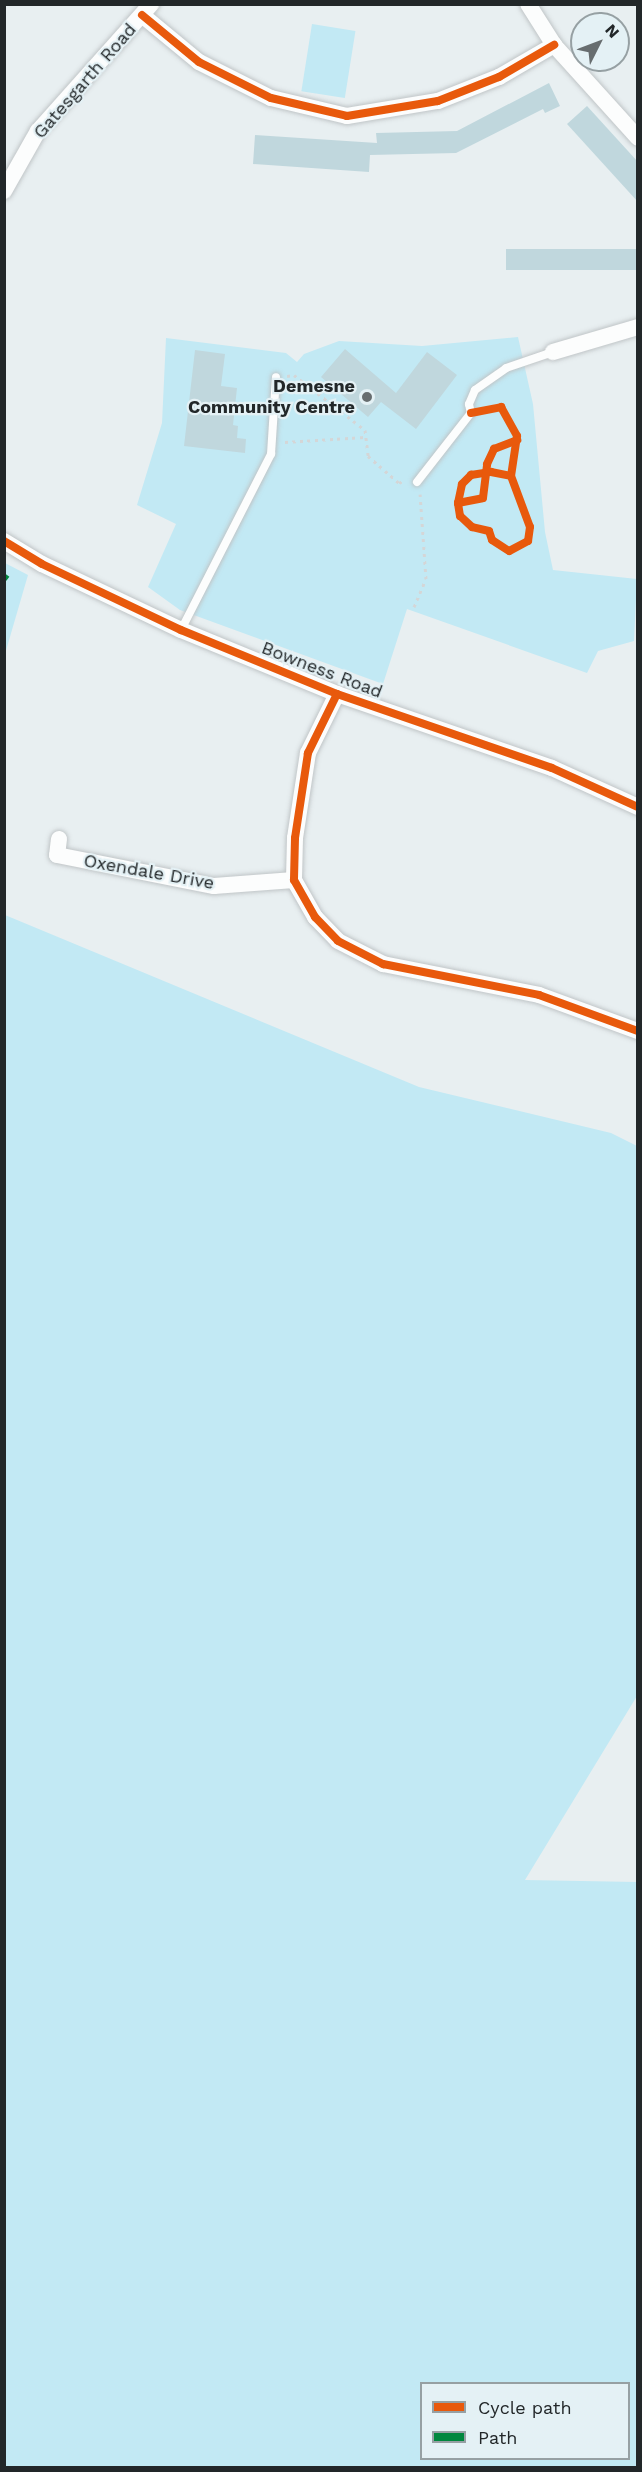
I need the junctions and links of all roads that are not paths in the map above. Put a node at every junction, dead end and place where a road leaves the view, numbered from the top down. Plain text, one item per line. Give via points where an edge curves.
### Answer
1 (528, 4) edge
2 (146, 10) edge
3 (554, 45) junction
4 (638, 138) edge
5 (4, 191) edge
6 (638, 327) edge
7 (553, 352) joint
8 (276, 376) road end
9 (417, 482) road end
10 (4, 542) edge
11 (181, 630) junction
12 (337, 694) junction
13 (638, 807) edge
14 (59, 838) dead end
15 (294, 880) junction
16 (638, 1032) edge

1 - 3 street
2 - 3 street via 199,62 271,98 347,116 438,101 499,77
2 - 5 street, Gatesgarth Road via 38,131
3 - 4 street
6 - 7 street
7 - 9 lane via 506,368 475,390 469,404 471,413
8 - 11 lane via 271,442 265,464
10 - 11 street, Bowness Road
11 - 12 street, Bowness Road
12 - 13 street, Bowness Road via 552,768
12 - 15 street via 308,753 295,838
14 - 15 street, Oxendale Drive via 57,855 214,886
15 - 16 street via 315,917 338,941 383,964 539,995

